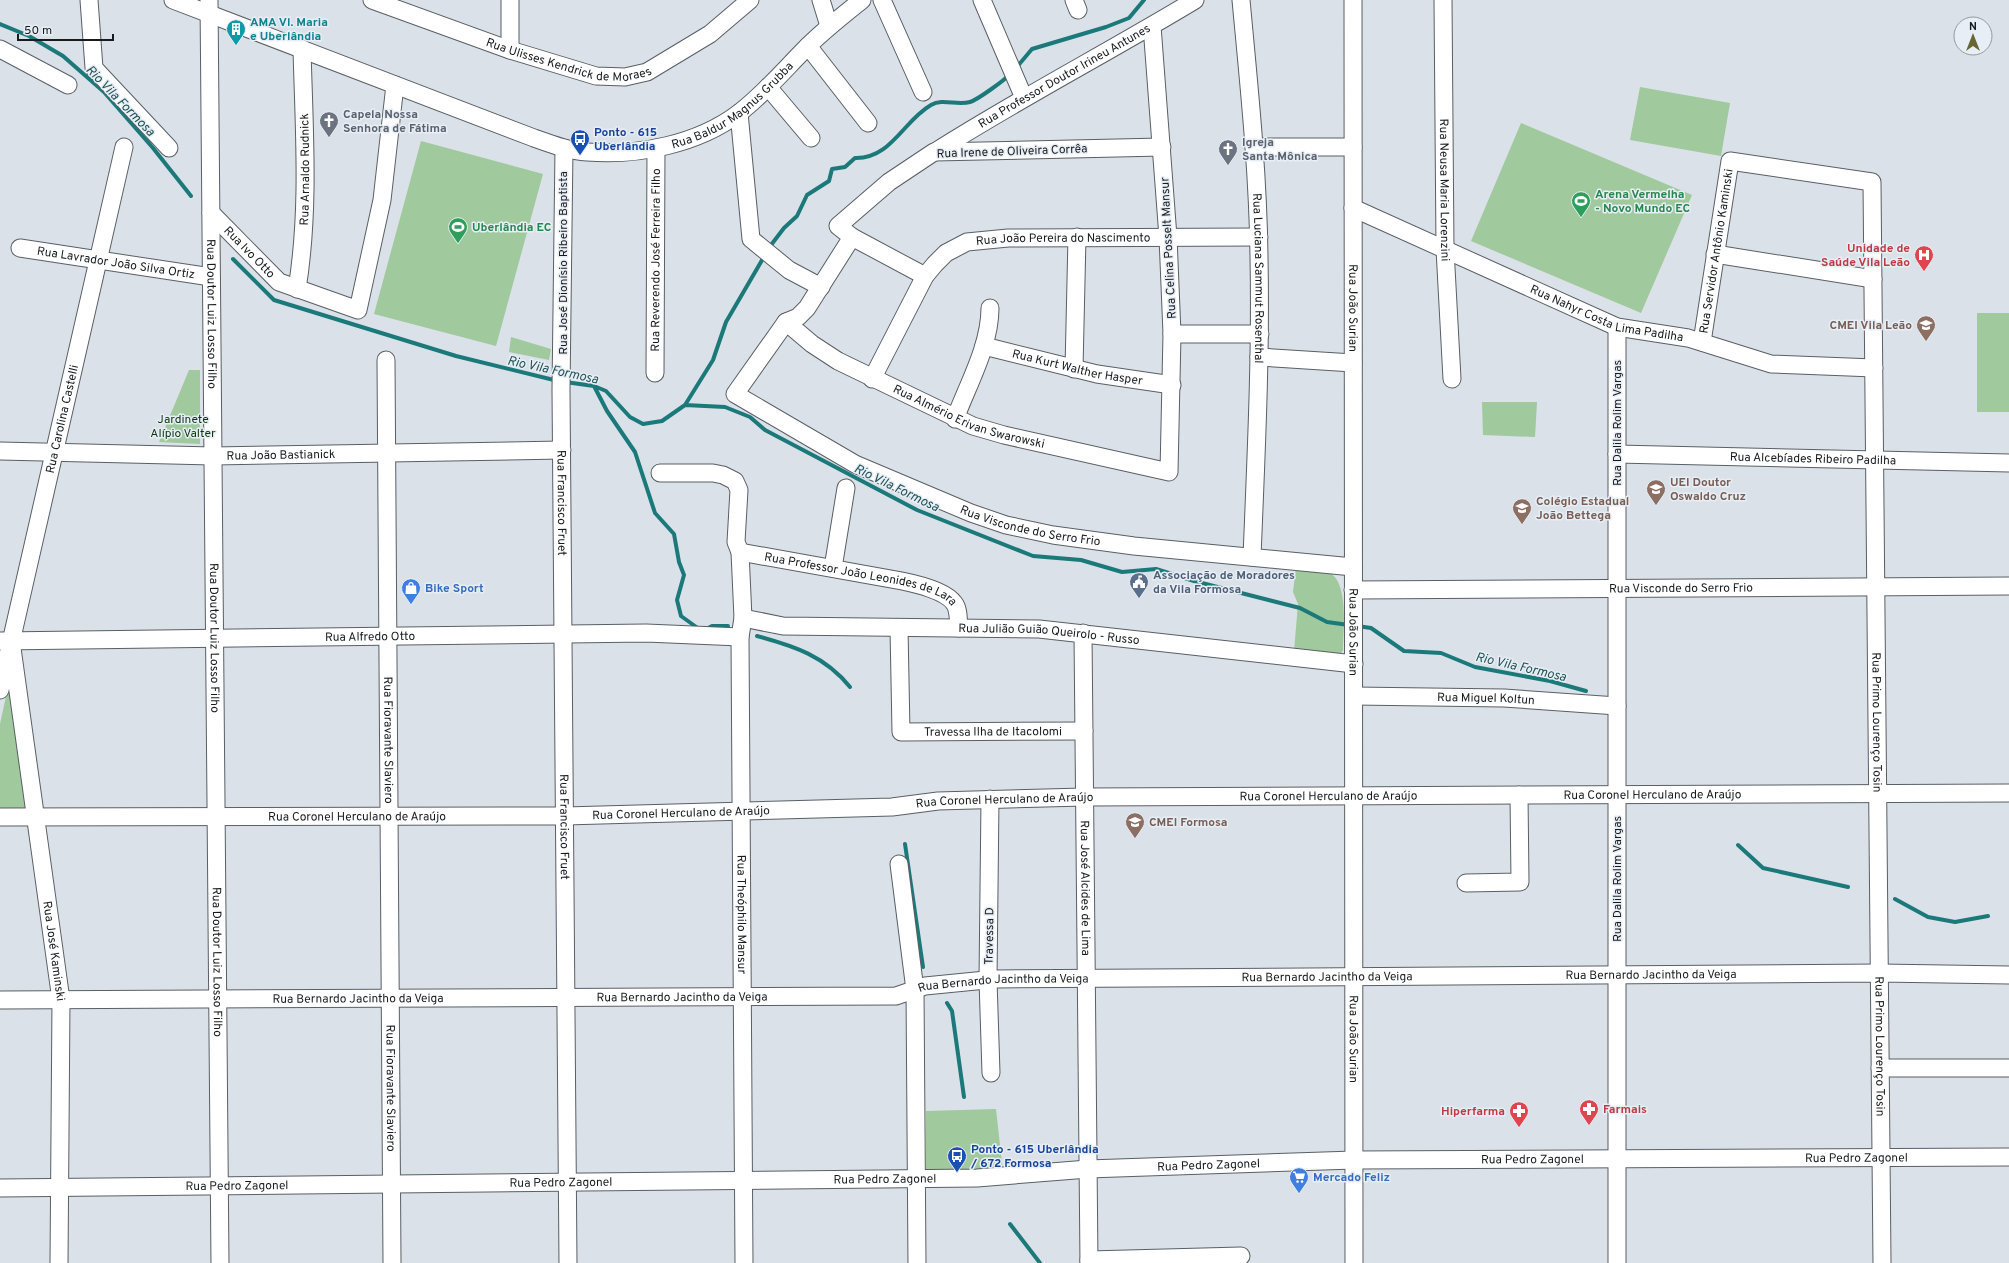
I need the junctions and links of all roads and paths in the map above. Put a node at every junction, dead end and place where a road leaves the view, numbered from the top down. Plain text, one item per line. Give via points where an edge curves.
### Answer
1 (89, 0) edge
2 (172, 0) edge
3 (372, 0) edge
4 (510, 0) edge
5 (750, 0) edge
6 (821, 0) edge
7 (862, 0) edge
8 (882, 0) edge
9 (982, 0) edge
10 (1195, 0) edge
11 (1242, 0) edge
12 (1353, 0) edge
13 (1443, 0) edge
14 (209, 7) edge
15 (829, 26) junction
16 (1152, 26) junction
17 (808, 46) junction
18 (0, 49) edge
19 (302, 49) junction
20 (510, 50) junction
21 (68, 85) dead end
22 (395, 85) junction
23 (768, 87) junction
24 (923, 92) dead end
25 (1024, 98) junction
26 (739, 113) junction
27 (868, 123) dead end
28 (812, 138) dead end
29 (124, 147) dead end
30 (1162, 147) junction
31 (1254, 147) junction
32 (1353, 147) junction
33 (169, 148) dead end
34 (564, 148) junction
35 (656, 148) junction
36 (934, 152) junction
37 (1730, 161) joint
38 (1353, 208) junction
39 (211, 214) junction
40 (852, 237) junction
41 (1077, 237) junction
42 (1168, 237) junction
43 (1259, 237) junction
44 (20, 248) dead end
45 (1445, 249) junction
46 (1716, 254) junction
47 (98, 260) junction
48 (925, 276) junction
49 (212, 277) junction
50 (1873, 279) junction
51 (821, 287) junction
52 (297, 289) junction
53 (990, 308) dead end
54 (786, 322) junction
55 (1618, 327) junction
56 (1172, 334) junction
57 (1260, 334) junction
58 (1702, 342) junction
59 (984, 346) junction
60 (1259, 357) junction
61 (386, 360) dead end
62 (1353, 362) junction
63 (1874, 368) junction
64 (1074, 369) junction
65 (655, 373) dead end
66 (872, 379) junction
67 (1452, 379) dead end
68 (562, 384) joint
69 (1172, 385) junction
70 (955, 419) junction
71 (562, 450) junction
72 (0, 451) edge
73 (54, 453) junction
74 (387, 453) junction
75 (1618, 454) junction
76 (213, 456) junction
77 (1875, 460) junction
78 (2009, 463) edge
79 (1169, 472) joint
80 (660, 473) dead end
81 (846, 488) dead end
82 (740, 552) junction
83 (1252, 557) junction
84 (1353, 567) junction
85 (833, 568) junction
86 (2009, 586) edge
87 (1876, 587) junction
88 (1618, 588) junction
89 (1353, 590) junction
90 (741, 628) junction
91 (899, 628) junction
92 (958, 628) junction
93 (1083, 633) junction
94 (563, 634) junction
95 (388, 636) junction
96 (214, 638) junction
97 (6, 641) edge
98 (1354, 664) junction
99 (0, 690) edge
100 (1354, 696) junction
101 (1618, 706) junction
102 (1084, 731) junction
103 (1878, 793) junction
104 (2009, 793) edge
105 (1618, 794) junction
106 (1519, 795) junction
107 (1354, 796) junction
108 (1084, 797) junction
109 (990, 799) junction
110 (741, 811) junction
111 (565, 816) junction
112 (0, 817) edge
113 (36, 817) junction
114 (216, 817) junction
115 (389, 817) junction
116 (899, 864) dead end
117 (1466, 883) dead end
118 (1880, 973) junction
119 (2009, 975) edge
120 (1617, 976) junction
121 (1354, 977) junction
122 (988, 980) junction
123 (1086, 980) junction
124 (915, 990) junction
125 (742, 997) junction
126 (566, 998) junction
127 (218, 999) junction
128 (391, 999) junction
129 (0, 1000) edge
130 (61, 1000) junction
131 (1880, 1068) junction
132 (2009, 1068) edge
133 (991, 1073) dead end
134 (2009, 1157) edge
135 (1881, 1158) junction
136 (1617, 1159) junction
137 (1354, 1160) junction
138 (1088, 1169) junction
139 (916, 1179) junction
140 (744, 1181) junction
141 (568, 1183) junction
142 (392, 1185) junction
143 (219, 1187) junction
144 (0, 1188) edge
145 (59, 1189) junction
146 (1241, 1256) dead end
147 (1088, 1262) edge
148 (59, 1263) edge
149 (220, 1263) edge
150 (392, 1263) edge
151 (568, 1263) edge
152 (744, 1263) edge
153 (916, 1263) edge
154 (1354, 1263) edge
155 (1617, 1263) edge
156 (1882, 1263) edge

1 - 33 street via 94,68
2 - 14 street, Rua Baldur Magnus Grubba
3 - 20 street, Rua Ulisses Kendrick de Moraes
4 - 20 street
5 - 20 street, Rua Ulisses Kendrick de Moraes via 710,34 647,72 625,77 596,76
6 - 15 street
7 - 15 street, Rua Baldur Magnus Grubba
8 - 24 street
9 - 25 street
10 - 16 street, Rua Professor Doutor Irineu Antunes
11 - 31 street, Rua Luciana Sammut Rosenthal
12 - 32 street, Rua João Surian
13 - 45 street, Rua Neusa Maria Lorenzini
14 - 19 street, Rua Baldur Magnus Grubba
14 - 39 street, Rua Doutor Luiz Losso Filho
15 - 17 street, Rua Baldur Magnus Grubba
16 - 25 street, Rua Professor Doutor Irineu Antunes
16 - 30 street, Rua Celina Posselt Mansur
17 - 23 street, Rua Baldur Magnus Grubba
17 - 27 street
18 - 21 street
19 - 22 street, Rua Baldur Magnus Grubba
19 - 52 street, Rua Arnaldo Rudnick via 306,199
22 - 34 street, Rua Baldur Magnus Grubba
22 - 52 street, Rua Ivo Otto via 382,200 358,310
23 - 26 street, Rua Baldur Magnus Grubba
23 - 28 street
25 - 36 street, Rua Professor Doutor Irineu Antunes
26 - 35 street, Rua Baldur Magnus Grubba via 699,136
26 - 51 street via 761,248 789,270
29 - 47 street, Rua Carolina Castelli
30 - 36 street, Rua Irene de Oliveira Corrêa
30 - 42 street, Rua Celina Posselt Mansur
31 - 32 street
31 - 43 street, Rua Luciana Sammut Rosenthal
32 - 38 street, Rua João Surian
34 - 35 street, Rua Baldur Magnus Grubba via 601,153
34 - 68 street, Rua José Dionísio Ribeiro Baptista
35 - 65 street, Rua Reverendo José Ferreira Filho
36 - 40 street, Rua Irene de Oliveira Corrêa via 888,182 838,226
37 - 46 street, Rua Servidor Antônio Kaminski
37 - 50 street, Rua Primo Lourenço Tosin via 1872,182
38 - 45 street, Rua Nahyr Costa Lima Padilha
38 - 62 street, Rua João Surian
39 - 49 street, Rua Doutor Luiz Losso Filho
39 - 52 street, Rua Ivo Otto via 279,282
40 - 48 street
40 - 51 street
41 - 42 street, Rua João Pereira do Nascimento
41 - 48 street, Rua João Pereira do Nascimento via 990,238 966,242 946,253
41 - 64 street
42 - 43 street, Rua João Pereira do Nascimento
42 - 56 street, Rua Celina Posselt Mansur
43 - 57 street, Rua Luciana Sammut Rosenthal
44 - 47 street, Rua Lavrador João Silva Ortiz
45 - 55 street, Rua Nahyr Costa Lima Padilha
45 - 67 street, Rua Neusa Maria Lorenzini
46 - 50 street
46 - 58 street, Rua Servidor Antônio Kaminski
47 - 49 street, Rua Lavrador João Silva Ortiz
47 - 73 street, Rua Carolina Castelli
48 - 66 street, Rua João Pereira do Nascimento
49 - 76 street, Rua Doutor Luiz Losso Filho
50 - 63 street, Rua Primo Lourenço Tosin
51 - 54 street via 804,313
53 - 59 street
54 - 66 street, Rua Almério Erivan Swarowski via 823,352
54 - 83 street, Rua Visconde do Serro Frio via 735,394 855,464 985,518 1028,530 1134,546
55 - 58 street, Rua Nahyr Costa Lima Padilha
55 - 75 street, Rua Dalila Rolim Vargas
56 - 57 street
56 - 69 street, Rua Celina Posselt Mansur
57 - 60 street, Rua Luciana Sammut Rosenthal
58 - 63 street, Rua Nahyr Costa Lima Padilha via 1778,366
59 - 64 street, Rua Kurt Walther Hasper
59 - 70 street
60 - 62 street
60 - 83 street, Rua Luciana Sammut Rosenthal
61 - 74 street, Rua Fioravante Slaviero
62 - 84 street, Rua João Surian
63 - 77 street, Rua Primo Lourenço Tosin
64 - 69 street, Rua Kurt Walther Hasper
66 - 70 street, Rua Almério Erivan Swarowski
68 - 71 street, Rua Francisco Fruet
69 - 79 street, Rua Celina Posselt Mansur
70 - 79 street, Rua Almério Erivan Swarowski via 1004,435
71 - 74 street, Rua João Bastianick
71 - 94 street, Rua Francisco Fruet
72 - 73 street, Rua João Bastianick
73 - 76 street, Rua João Bastianick
73 - 97 street, Rua Carolina Castelli
74 - 76 street, Rua João Bastianick
74 - 95 street, Rua Fioravante Slaviero
75 - 77 street, Rua Alcebíades Ribeiro Padilha
75 - 88 street, Rua Dalila Rolim Vargas
76 - 96 street, Rua Doutor Luiz Losso Filho
77 - 78 street, Rua Alcebíades Ribeiro Padilha
77 - 87 street, Rua Primo Lourenço Tosin
80 - 82 street, Rua Theóphilo Mansur via 713,473 735,481 739,490 736,542
81 - 85 street
82 - 85 street, Rua Professor João Leonides de Lara
82 - 90 street, Rua Theóphilo Mansur
83 - 84 street, Rua Visconde do Serro Frio
84 - 89 street, Rua João Surian
85 - 92 street, Rua Professor João Leonides de Lara via 909,582 939,593 955,604
86 - 87 street, Rua Visconde do Serro Frio
87 - 88 street, Rua Visconde do Serro Frio
87 - 103 street, Rua Primo Lourenço Tosin
88 - 89 street, Rua Visconde do Serro Frio
88 - 101 street, Rua Dalila Rolim Vargas
89 - 98 street, Rua João Surian
90 - 91 street, Rua Julião Guião Queirolo - Russo
90 - 94 street, Rua Alfredo Otto
90 - 110 street, Rua Theóphilo Mansur
91 - 92 street, Rua Julião Guião Queirolo - Russo
91 - 102 street, Travessa Ilha de Itacolomi via 901,732
92 - 93 street, Rua Julião Guião Queirolo - Russo via 1039,629
93 - 98 street, Rua Julião Guião Queirolo - Russo
93 - 102 street, Rua José Alcides de Lima
94 - 95 street, Rua Alfredo Otto
94 - 111 street, Rua Francisco Fruet
95 - 96 street, Rua Alfredo Otto
95 - 115 street, Rua Fioravante Slaviero
96 - 97 street, Rua Alfredo Otto
96 - 114 street, Rua Doutor Luiz Losso Filho
97 - 99 street, Rua Carolina Castelli
97 - 113 street, Rua José Kaminski
98 - 100 street, Rua João Surian
100 - 101 street, Rua Miguel Koltun via 1504,698
100 - 107 street, Rua João Surian
101 - 105 street, Rua Dalila Rolim Vargas
102 - 108 street, Rua José Alcides de Lima
103 - 104 street, Rua Coronel Herculano de Araújo
103 - 105 street, Rua Coronel Herculano de Araújo
103 - 118 street, Rua Primo Lourenço Tosin
105 - 106 street, Rua Coronel Herculano de Araújo
105 - 120 street, Rua Dalila Rolim Vargas
106 - 107 street, Rua Coronel Herculano de Araújo
106 - 117 street via 1520,882
107 - 108 street, Rua Coronel Herculano de Araújo
107 - 121 street, Rua João Surian
108 - 109 street, Rua Coronel Herculano de Araújo
108 - 123 street, Rua José Alcides de Lima
109 - 110 street, Rua Coronel Herculano de Araújo via 892,807
109 - 122 street, Travessa D
110 - 111 street, Rua Coronel Herculano de Araújo
110 - 125 street, Rua Theóphilo Mansur
111 - 115 street, Rua Coronel Herculano de Araújo
111 - 126 street, Rua Francisco Fruet
112 - 113 street, Rua Coronel Herculano de Araújo
113 - 114 street, Rua Coronel Herculano de Araújo
113 - 130 street, Rua José Kaminski
114 - 115 street, Rua Coronel Herculano de Araújo
114 - 127 street, Rua Doutor Luiz Losso Filho
115 - 128 street, Rua Fioravante Slaviero
116 - 124 street
118 - 119 street, Rua Bernardo Jacintho da Veiga
118 - 120 street, Rua Bernardo Jacintho da Veiga
118 - 131 street, Rua Primo Lourenço Tosin
120 - 121 street, Rua Bernardo Jacintho da Veiga
120 - 136 street, Rua Dalila Rolim Vargas
121 - 123 street, Rua Bernardo Jacintho da Veiga
121 - 137 street, Rua João Surian
122 - 123 street, Rua Bernardo Jacintho da Veiga
122 - 124 street, Rua Bernardo Jacintho da Veiga via 925,986
122 - 133 street, Travessa D
123 - 138 street, Rua José Alcides de Lima
124 - 125 street, Rua Bernardo Jacintho da Veiga via 896,996
124 - 139 street
125 - 126 street, Rua Bernardo Jacintho da Veiga
125 - 140 street, Rua Theóphilo Mansur
126 - 128 street, Rua Bernardo Jacintho da Veiga
126 - 141 street, Rua Francisco Fruet
127 - 128 street, Rua Bernardo Jacintho da Veiga
127 - 130 street, Rua Bernardo Jacintho da Veiga
127 - 143 street, Rua Doutor Luiz Losso Filho
128 - 142 street, Rua Fioravante Slaviero
129 - 130 street, Rua Bernardo Jacintho da Veiga
130 - 145 street, Rua José Kaminski
131 - 132 street
131 - 135 street, Rua Primo Lourenço Tosin
134 - 135 street, Rua Pedro Zagonel
135 - 136 street, Rua Pedro Zagonel
135 - 156 street, Rua Primo Lourenço Tosin
136 - 137 street, Rua Pedro Zagonel
136 - 155 street, Rua Dalila Rolim Vargas
137 - 138 street, Rua Pedro Zagonel
137 - 154 street, Rua João Surian
138 - 139 street, Rua Pedro Zagonel via 1002,1177
138 - 147 street, Rua José Alcides de Lima
139 - 140 street, Rua Pedro Zagonel
139 - 153 street
140 - 141 street, Rua Pedro Zagonel
140 - 152 street, Rua Theóphilo Mansur
141 - 142 street, Rua Pedro Zagonel
141 - 151 street, Rua Francisco Fruet
142 - 143 street, Rua Pedro Zagonel
142 - 150 street, Rua Fioravante Slaviero
143 - 145 street, Rua Pedro Zagonel
143 - 149 street, Rua Doutor Luiz Losso Filho
144 - 145 street, Rua Pedro Zagonel
145 - 148 street, Rua José Kaminski
146 - 147 street

